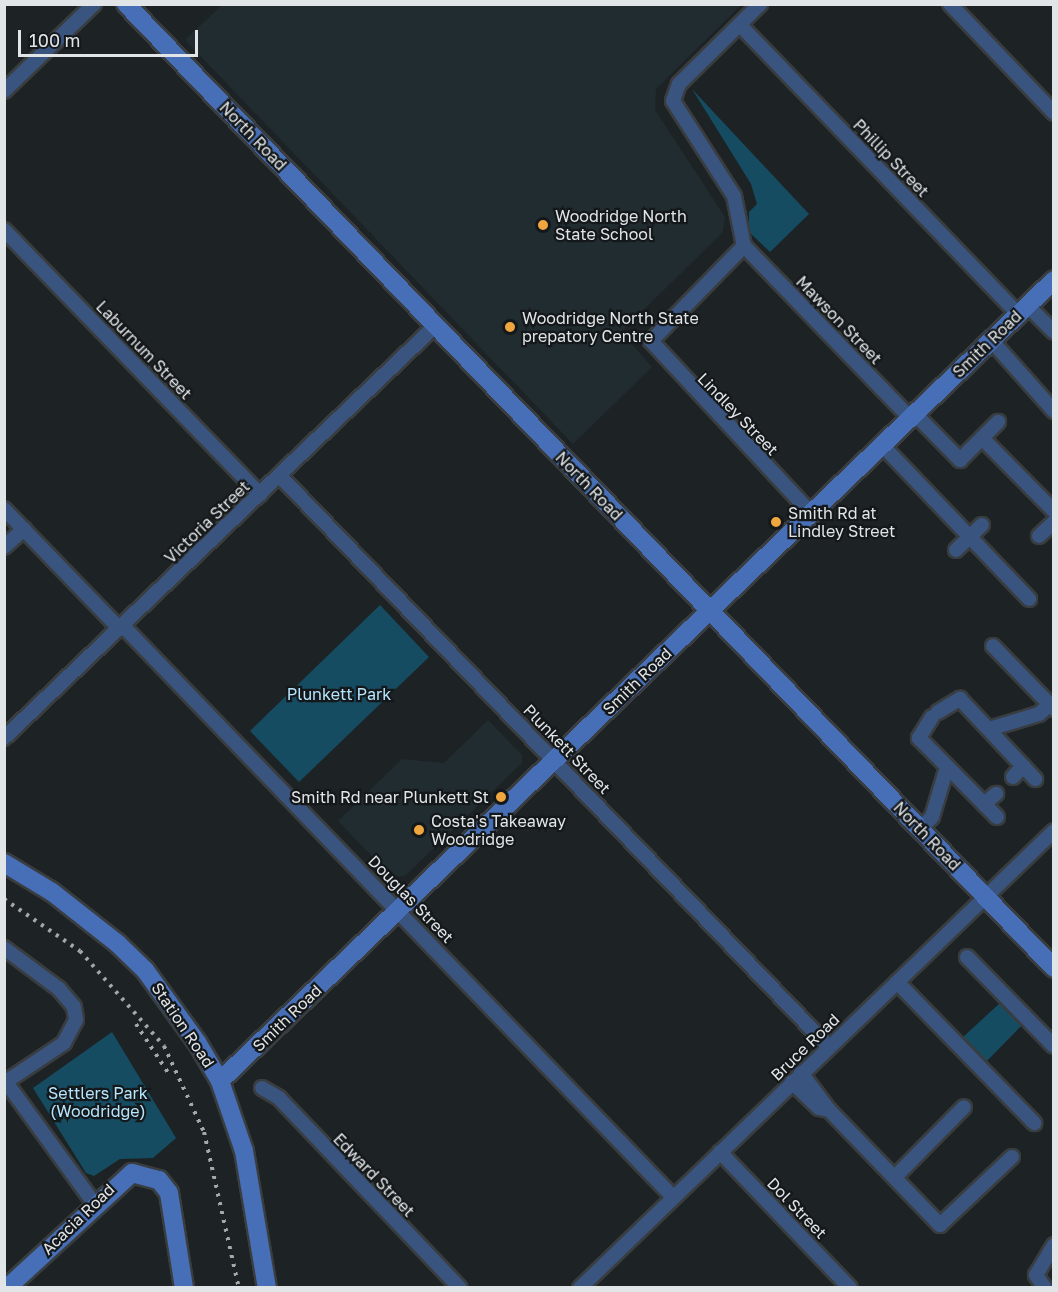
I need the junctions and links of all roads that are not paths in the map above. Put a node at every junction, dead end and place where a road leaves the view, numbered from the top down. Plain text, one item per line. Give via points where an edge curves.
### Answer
1 (94, 4) edge
2 (126, 4) edge
3 (760, 4) edge
4 (950, 4) edge
5 (740, 25) junction
6 (4, 91) edge
7 (1053, 112) edge
8 (4, 230) edge
9 (744, 246) junction
10 (1053, 280) edge
11 (1023, 310) junction
12 (432, 328) junction
13 (1053, 332) edge
14 (991, 340) junction
15 (1053, 411) edge
16 (912, 416) junction
17 (998, 422) dead end
18 (982, 438) junction
19 (882, 445) junction
20 (280, 476) junction
21 (260, 494) junction
22 (4, 509) edge
23 (1053, 511) edge
24 (811, 513) junction
25 (1053, 522) edge
26 (982, 525) dead end
27 (24, 529) junction
28 (1039, 536) dead end
29 (969, 537) junction
30 (4, 547) edge
31 (956, 550) dead end
32 (1029, 599) dead end
33 (711, 609) junction
34 (122, 627) junction
35 (993, 646) dead end
36 (1051, 707) edge
37 (989, 729) junction
38 (4, 738) edge
39 (554, 760) junction
40 (947, 766) junction
41 (1023, 766) junction
42 (1013, 777) dead end
43 (1035, 778) dead end
44 (996, 794) dead end
45 (984, 804) junction
46 (997, 817) dead end
47 (920, 829) junction
48 (1053, 831) edge
49 (4, 863) edge
50 (985, 897) junction
51 (398, 910) junction
52 (4, 948) edge
53 (967, 957) dead end
54 (1053, 968) edge
55 (897, 981) junction
56 (1053, 1046) edge
57 (829, 1047) junction
58 (797, 1077) junction
59 (219, 1081) junction
60 (5, 1083) edge
61 (262, 1088) dead end
62 (964, 1107) dead end
63 (1034, 1123) dead end
64 (720, 1152) junction
65 (1012, 1157) dead end
66 (895, 1177) junction
67 (673, 1197) junction
68 (94, 1203) junction
69 (1053, 1245) edge
70 (7, 1287) edge
71 (184, 1287) edge
72 (267, 1287) edge
73 (460, 1287) edge
74 (580, 1287) edge
75 (850, 1287) edge
76 (1045, 1287) edge

1 - 6 street
2 - 12 street, North Road
3 - 5 street
4 - 7 street
5 - 9 street via 679,84 673,101 734,196
5 - 11 street, Phillip Street
8 - 21 street, Laburnum Street
9 - 16 street, Mawson Street
9 - 24 street, Lindley Street via 653,333 654,349
10 - 11 street, Smith Road
11 - 13 street, Phillip Street
11 - 14 street, Smith Road
12 - 20 street, Victoria Street
12 - 33 street, North Road
14 - 15 street
14 - 16 street, Smith Road
16 - 18 street, Mawson Street via 960,460
16 - 19 street, Smith Road
17 - 18 street
18 - 23 street
19 - 24 street, Smith Road
19 - 29 street
20 - 21 street, Victoria Street
20 - 39 street, Plunkett Street
21 - 34 street, Victoria Street
22 - 27 street, Douglas Street
24 - 33 street, Smith Road
25 - 28 street
26 - 29 street
27 - 30 street
27 - 34 street, Douglas Street
29 - 31 street
29 - 32 street
33 - 39 street, Smith Road
33 - 47 street, North Road
34 - 38 street, Victoria Street
34 - 51 street, Douglas Street
35 - 36 street
36 - 37 street
37 - 40 street via 960,699 935,715 919,738
37 - 41 street
39 - 51 street, Smith Road
39 - 57 street, Plunkett Street
40 - 45 street
40 - 47 street via 932,817
41 - 42 street
41 - 43 street
44 - 45 street
45 - 46 street
47 - 50 street, North Road
48 - 50 street, Bruce Road
49 - 59 street, Station Road via 87,918 145,970 174,1006
50 - 54 street, North Road
50 - 55 street, Bruce Road
51 - 59 street, Smith Road
51 - 67 street, Douglas Street
52 - 60 street via 59,989 74,1007 76,1020 64,1043
53 - 56 street
55 - 57 street, Bruce Road
55 - 63 street
57 - 58 street, Bruce Road
58 - 64 street, Bruce Road
58 - 66 street
59 - 72 street, Station Road via 253,1182
60 - 68 street
61 - 73 street, Edward Street via 279,1098
62 - 66 street
64 - 67 street, Bruce Road
64 - 75 street, Dol Street
65 - 66 street via 940,1226
67 - 74 street, Bruce Road
68 - 70 street, Acacia Road
68 - 71 street, Acacia Road via 132,1173 159,1180 170,1193
69 - 76 street via 1036,1275

